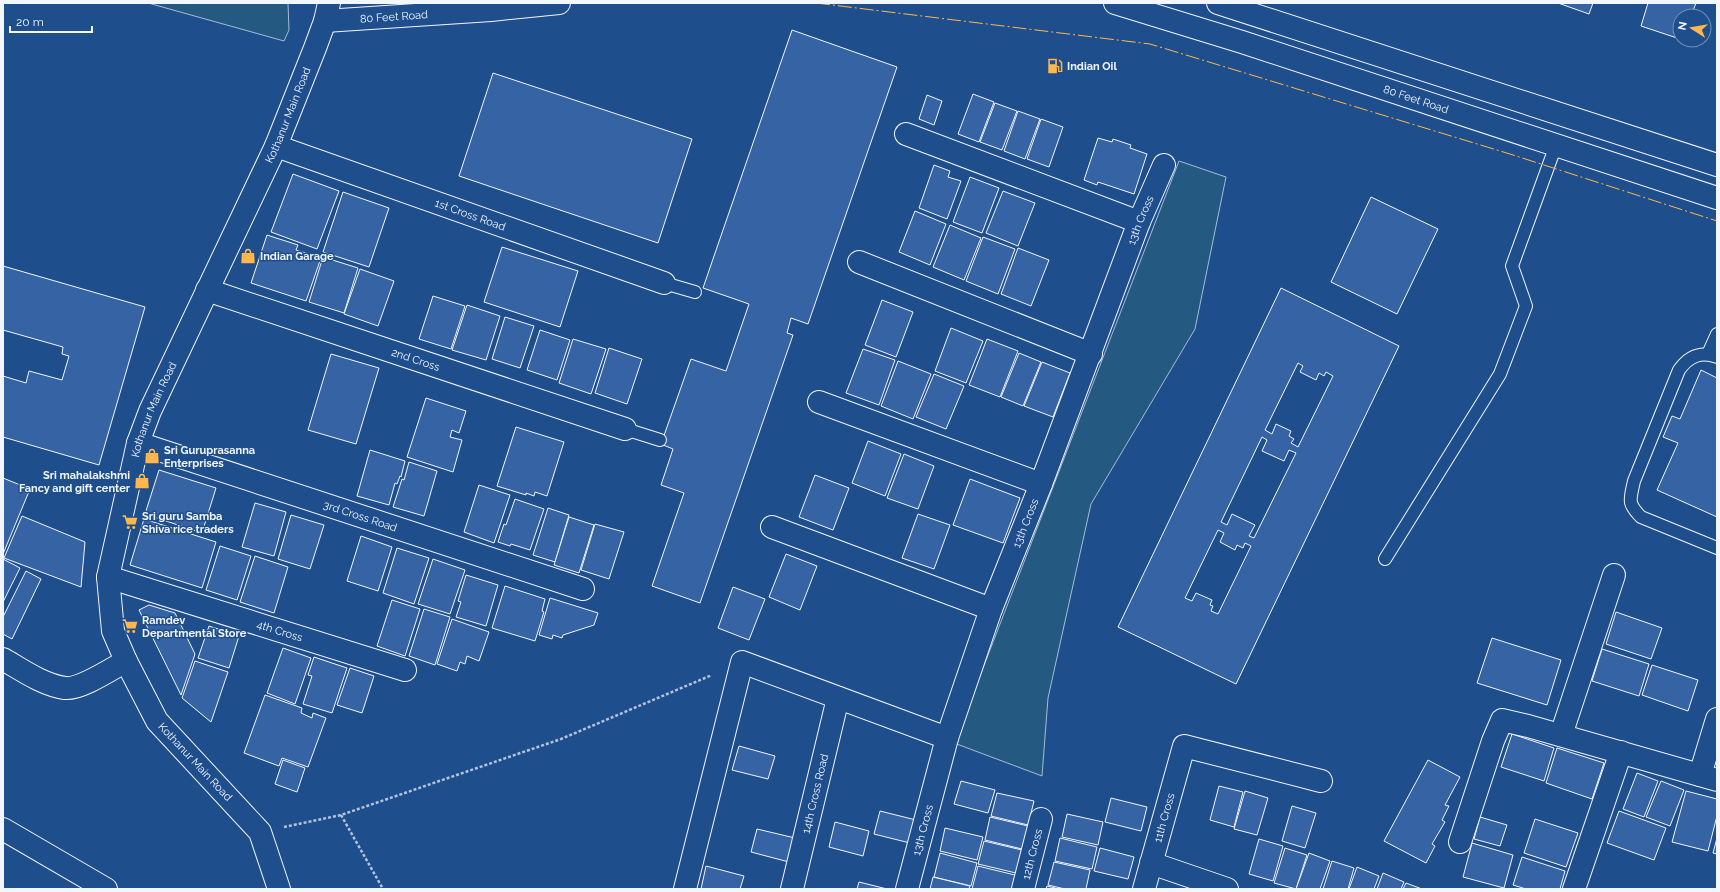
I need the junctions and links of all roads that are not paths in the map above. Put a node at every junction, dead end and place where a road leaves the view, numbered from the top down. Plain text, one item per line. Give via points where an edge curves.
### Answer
1 (559, 3) edge
2 (1115, 3) edge
3 (1218, 3) edge
4 (327, 12) edge
5 (906, 134) dead end
6 (1556, 145) junction
7 (276, 146) junction
8 (1164, 165) dead end
9 (1717, 165) edge
10 (1717, 198) edge
11 (1139, 222) junction
12 (859, 262) dead end
13 (664, 283) joint
14 (207, 290) junction
15 (694, 292) dead end
16 (1717, 334) edge
17 (1091, 354) junction
18 (1713, 355) edge
19 (818, 402) dead end
20 (625, 429) joint
21 (660, 440) dead end
22 (138, 443) junction
23 (1041, 484) junction
24 (772, 527) dead end
25 (1717, 548) edge
26 (1385, 559) dead end
27 (1614, 575) dead end
28 (108, 577) junction
29 (583, 590) dead end
30 (991, 609) junction
31 (3, 659) edge
32 (126, 660) junction
33 (405, 670) dead end
34 (838, 698) junction
35 (1717, 720) edge
36 (1561, 735) junction
37 (947, 738) junction
38 (1622, 752) junction
39 (1709, 777) edge
40 (1321, 781) dead end
41 (1041, 819) dead end
42 (3, 830) edge
43 (1460, 842) dead end
44 (1151, 863) junction
45 (106, 889) edge
46 (278, 889) edge
47 (686, 889) edge
48 (792, 889) edge
49 (907, 889) edge
50 (1023, 889) edge
51 (1144, 889) edge
52 (1227, 889) edge
53 (1574, 889) edge

1 - 4 street, 80 Feet Road via 491,10
2 - 6 street, 80 Feet Road
3 - 9 street
4 - 7 street, Kothanur Main Road
5 - 11 street
6 - 10 street, 80 Feet Road
6 - 26 lane via 1512,266 1526,306 1500,374
7 - 13 street, 1st Cross Road
7 - 14 street, Kothanur Main Road
8 - 11 street, 13th Cross
11 - 17 street, 13th Cross
12 - 17 street
13 - 15 lane
14 - 20 street, 2nd Cross
14 - 22 street, Kothanur Main Road via 150,411
16 - 18 lane
17 - 23 street, 13th Cross
18 - 25 lane via 1696,355 1685,362 1679,370 1634,481 1631,496 1632,508 1641,517
19 - 23 street
20 - 21 lane
22 - 28 street, Kothanur Main Road
22 - 29 street, 3rd Cross Road
23 - 30 street, 13th Cross
24 - 30 street
27 - 36 street
28 - 32 street, Kothanur Main Road via 113,631
28 - 33 street, 4th Cross
30 - 37 street, 13th Cross
31 - 32 street via 42,681 66,688 92,681
32 - 46 street, Kothanur Main Road via 157,721 260,832
34 - 37 street
34 - 47 street via 742,662
34 - 48 street, 14th Cross Road
35 - 39 street
36 - 38 street
36 - 43 street via 1502,720
37 - 49 street, 13th Cross
38 - 39 street
38 - 53 street
40 - 44 street, 11th Cross via 1184,746
41 - 50 street, 12th Cross
42 - 45 street
44 - 51 street, 11th Cross
44 - 52 street

